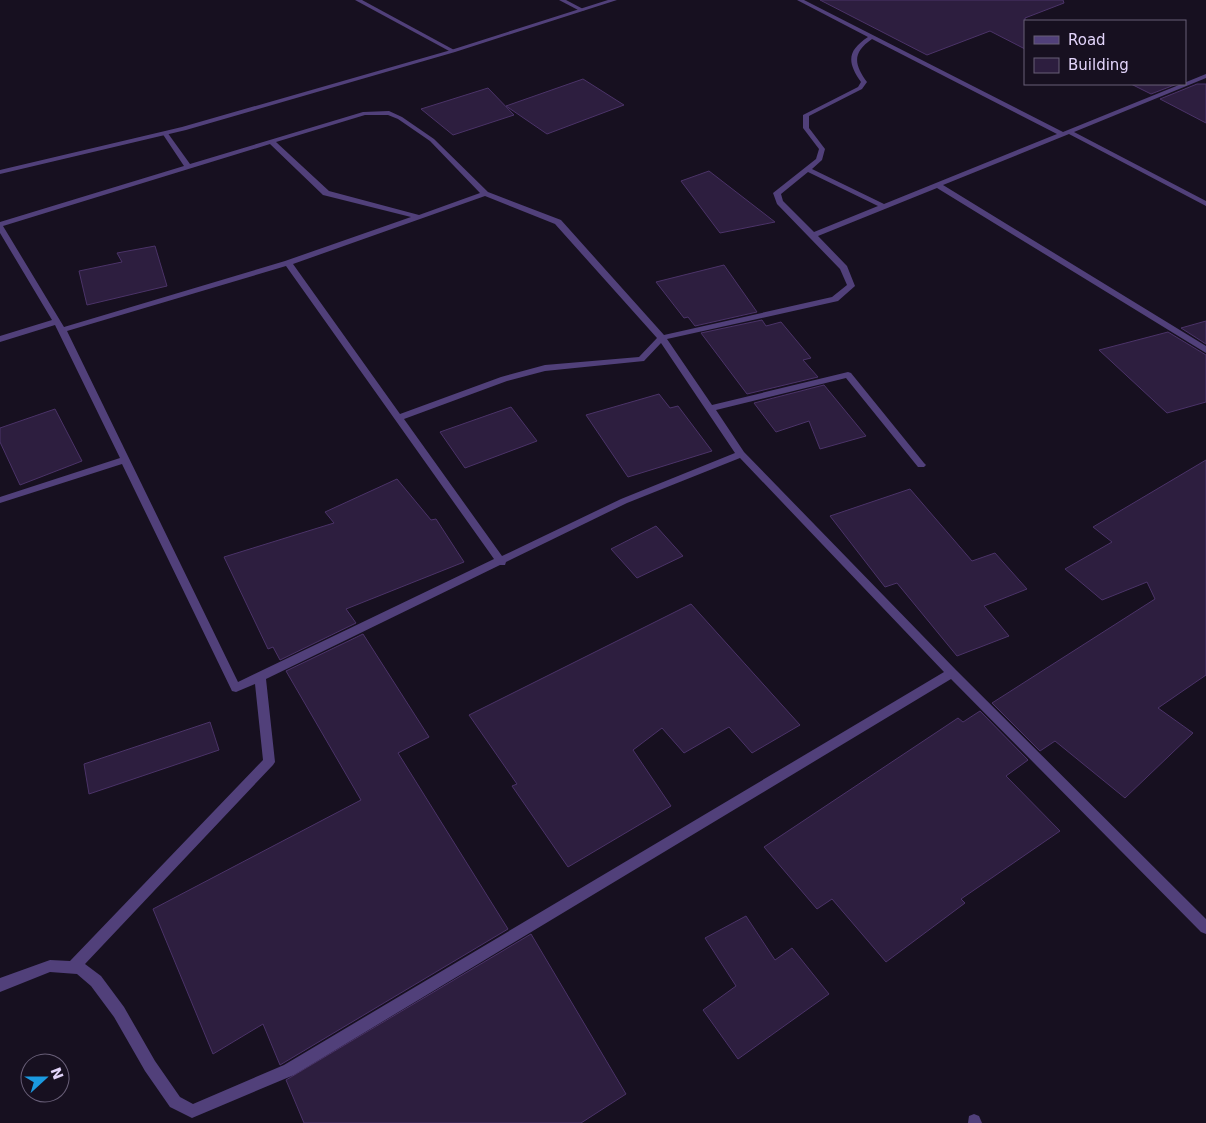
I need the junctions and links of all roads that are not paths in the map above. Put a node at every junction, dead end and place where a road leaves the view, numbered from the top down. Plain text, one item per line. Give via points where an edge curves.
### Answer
1 (358, 0) edge
2 (562, 0) edge
3 (614, 0) edge
4 (800, 0) edge
5 (582, 10) junction
6 (872, 37) junction
7 (452, 51) junction
8 (1206, 76) edge
9 (1186, 84) edge
10 (1183, 85) edge
11 (1065, 132) junction
12 (166, 133) junction
13 (271, 141) junction
14 (188, 167) junction
15 (807, 169) junction
16 (0, 172) edge
17 (939, 186) junction
18 (485, 194) junction
19 (1206, 204) edge
20 (885, 207) junction
21 (419, 217) junction
22 (0, 225) edge
23 (814, 235) junction
24 (288, 263) junction
25 (55, 322) junction
26 (62, 330) junction
27 (662, 338) junction
28 (0, 339) edge
29 (1206, 350) edge
30 (710, 409) junction
31 (398, 418) junction
32 (741, 454) junction
33 (124, 460) junction
34 (921, 465) dead end
35 (0, 500) edge
36 (501, 562) junction
37 (952, 673) junction
38 (260, 676) junction
39 (1206, 928) edge
40 (72, 968) junction
41 (0, 985) edge

1 - 7 street
2 - 5 street
3 - 5 street
4 - 6 street
5 - 7 street
6 - 11 street
6 - 15 street via 859,44 852,59 864,82 860,88 806,115 806,128 822,149 819,160
7 - 12 street
8 - 9 street
10 - 11 street
11 - 17 street
11 - 19 street
12 - 14 street
12 - 16 street
13 - 14 street
13 - 18 street via 365,112 389,113 432,140
13 - 21 street via 326,193
14 - 22 street
15 - 20 street
15 - 23 street via 777,193 780,202
17 - 20 street
17 - 29 street
18 - 21 street
18 - 27 street via 558,222
20 - 23 street
21 - 24 street
22 - 25 street
23 - 27 street via 844,268 851,286 835,299
24 - 26 street
24 - 31 street
25 - 26 street
25 - 28 street
26 - 33 street
27 - 30 street
27 - 31 street via 641,359 545,368 504,379
30 - 32 street
30 - 34 street via 848,375
31 - 36 street
32 - 36 street via 624,501
32 - 37 street
33 - 35 street
33 - 38 street via 236,688
36 - 38 street
37 - 39 street
37 - 40 street via 288,1070 192,1111 175,1102 96,981 80,968
38 - 40 street via 269,762
40 - 41 street via 50,966

